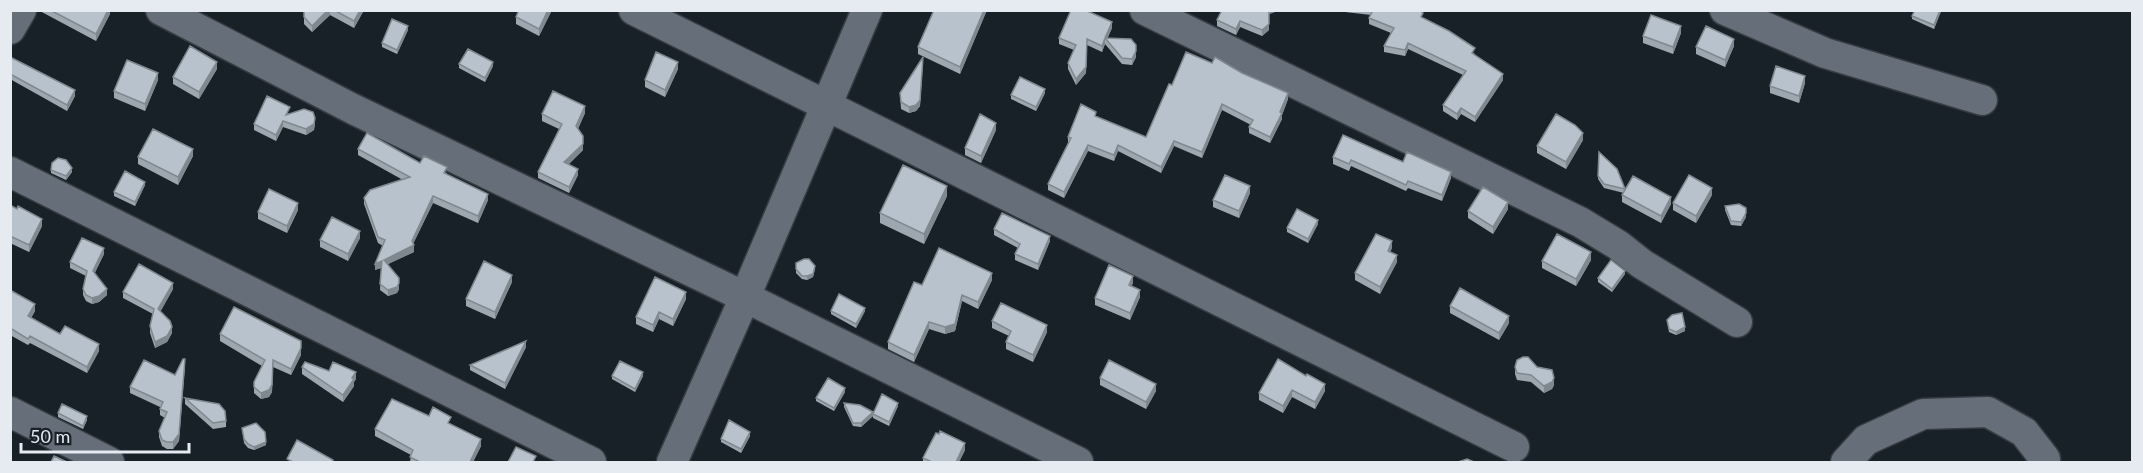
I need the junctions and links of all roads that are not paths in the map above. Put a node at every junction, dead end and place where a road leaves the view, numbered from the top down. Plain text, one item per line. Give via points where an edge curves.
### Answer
1 (21, 10) edge
2 (161, 10) edge
3 (634, 10) edge
4 (867, 10) edge
5 (1145, 10) edge
6 (1725, 10) edge
7 (10, 29) edge
8 (1982, 100) dead end
9 (825, 104) junction
10 (10, 172) edge
11 (745, 297) junction
12 (1737, 322) dead end
13 (10, 412) edge
14 (1514, 447) dead end
15 (109, 462) edge
16 (591, 462) edge
17 (672, 462) edge
18 (1078, 462) edge
19 (1846, 462) edge
20 (2045, 462) edge

1 - 7 street
2 - 11 street via 353,109
3 - 9 street
4 - 9 street
5 - 12 street via 1580,222
6 - 8 street via 1825,53
9 - 11 street
9 - 14 street
10 - 16 street
11 - 17 street
11 - 18 street
13 - 15 street
19 - 20 street via 1866,440 1923,414 1988,412 2024,432

